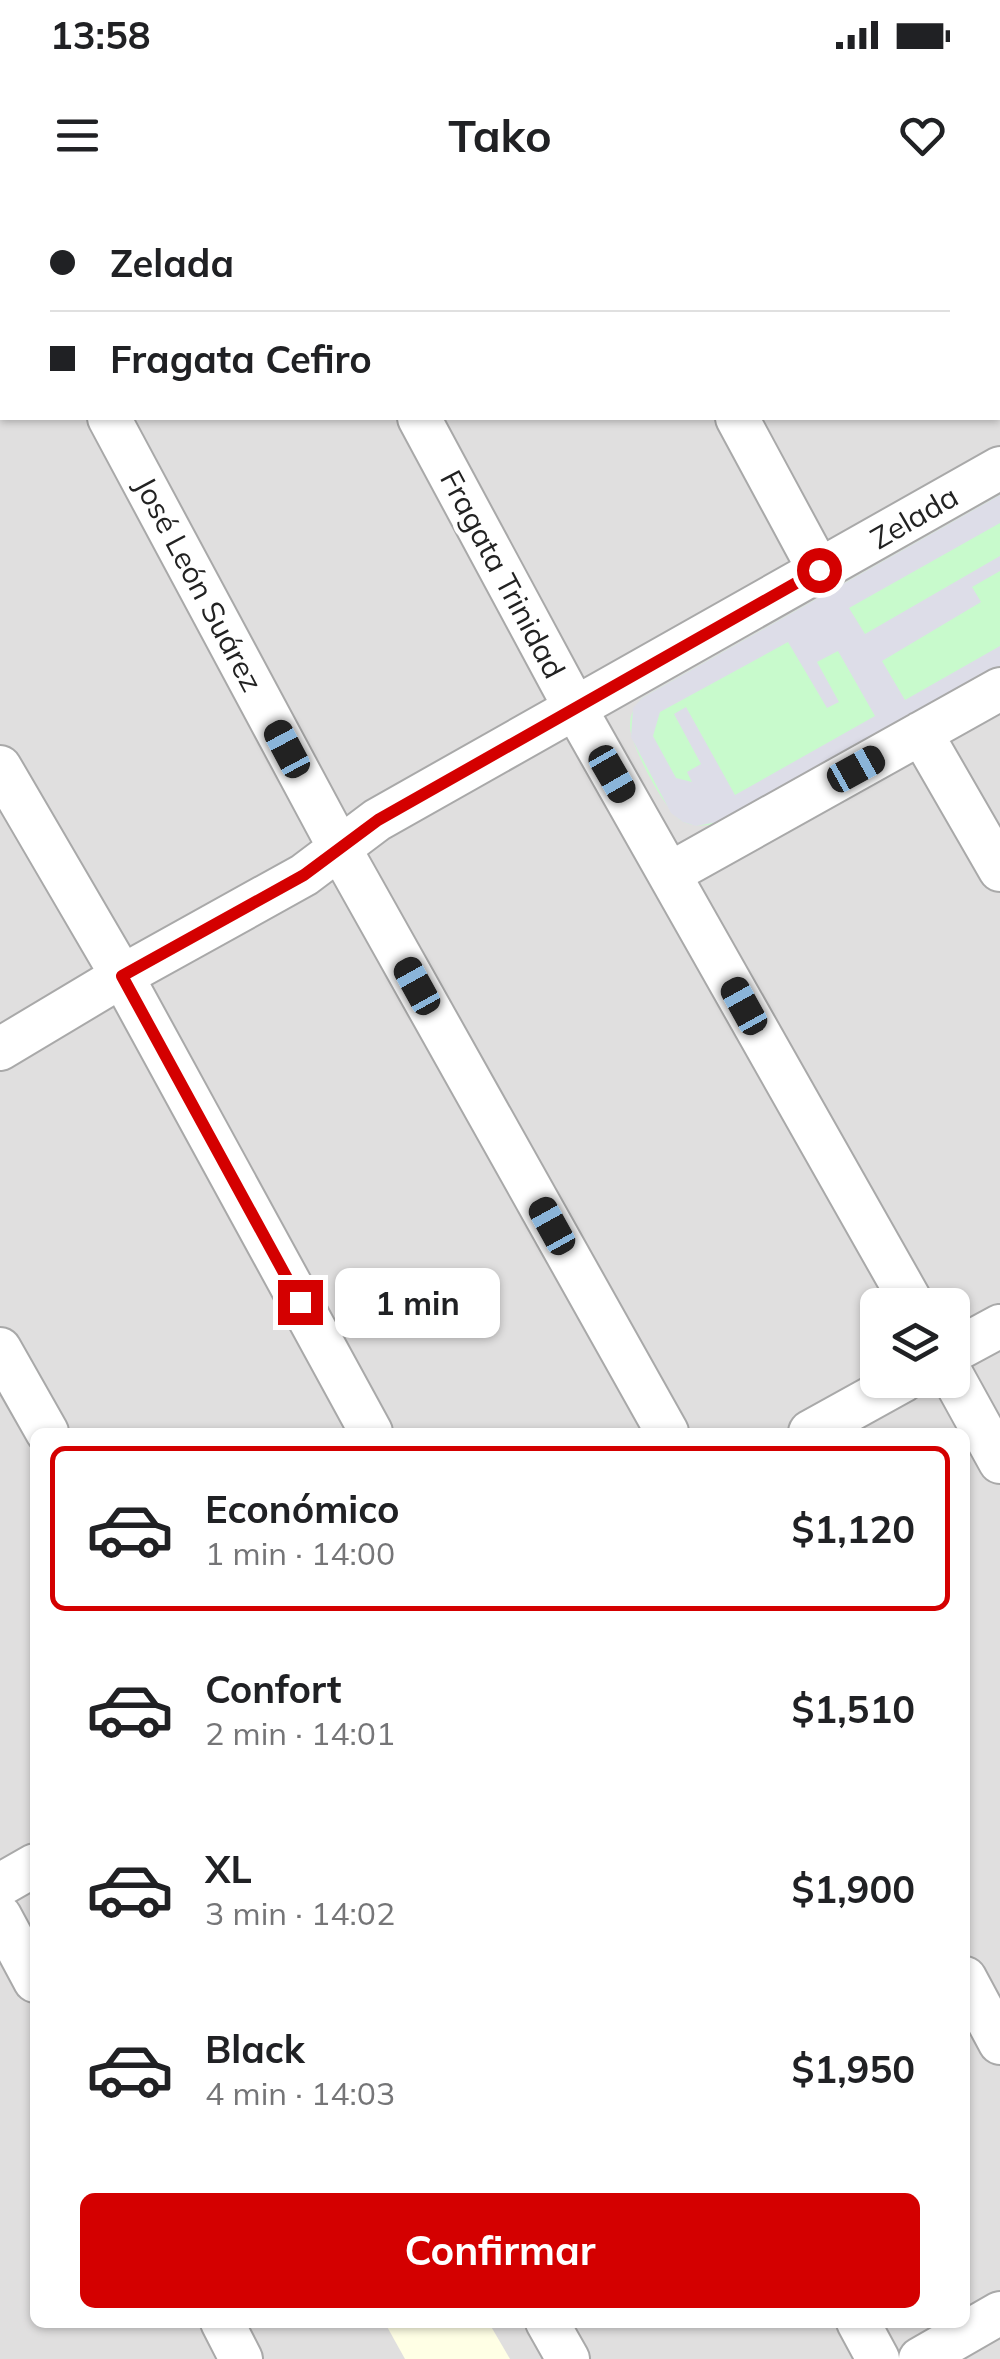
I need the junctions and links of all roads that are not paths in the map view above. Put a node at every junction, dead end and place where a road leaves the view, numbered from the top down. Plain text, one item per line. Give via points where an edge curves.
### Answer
1 (110, 420) edge
2 (419, 420) edge
3 (738, 420) edge
4 (1000, 468) edge
5 (819, 570) junction
6 (1000, 689) edge
7 (575, 708) junction
8 (921, 733) junction
9 (0, 767) edge
10 (340, 848) junction
11 (1000, 870) edge
12 (669, 874) junction
13 (122, 976) junction
14 (0, 1050) edge
15 (904, 1288) edge
16 (1000, 1326) edge
17 (970, 1342) edge
18 (0, 1349) edge
19 (871, 1398) edge
20 (965, 1398) edge
21 (45, 1428) edge
22 (369, 1428) edge
23 (666, 1428) edge
24 (817, 1428) edge
25 (1000, 1462) edge
26 (30, 1868) edge
27 (0, 1884) edge
28 (0, 1916) edge
29 (30, 1971) edge
30 (970, 1987) edge
31 (1000, 2043) edge
32 (1000, 2313) edge
33 (225, 2328) edge
34 (550, 2328) edge
35 (861, 2328) edge
36 (242, 2359) edge
37 (568, 2359) edge
38 (878, 2359) edge
39 (920, 2359) edge

1 - 10 street, José León Suárez
2 - 7 street, Fragata Trinidad
3 - 5 street
4 - 5 street, Zelada
5 - 7 street, Zelada
6 - 8 street
7 - 10 street, Zelada
7 - 12 street, Fragata Trinidad
8 - 11 street
8 - 12 street
9 - 13 street
10 - 13 street, Zelada via 304,875
10 - 23 street, José León Suárez
12 - 15 street, Fragata Trinidad
13 - 14 street, Zelada
13 - 22 street
16 - 17 street
18 - 21 street
19 - 24 street
20 - 25 street
26 - 27 street
28 - 29 street
30 - 31 street
32 - 39 street
33 - 36 street
34 - 37 street
35 - 38 street

